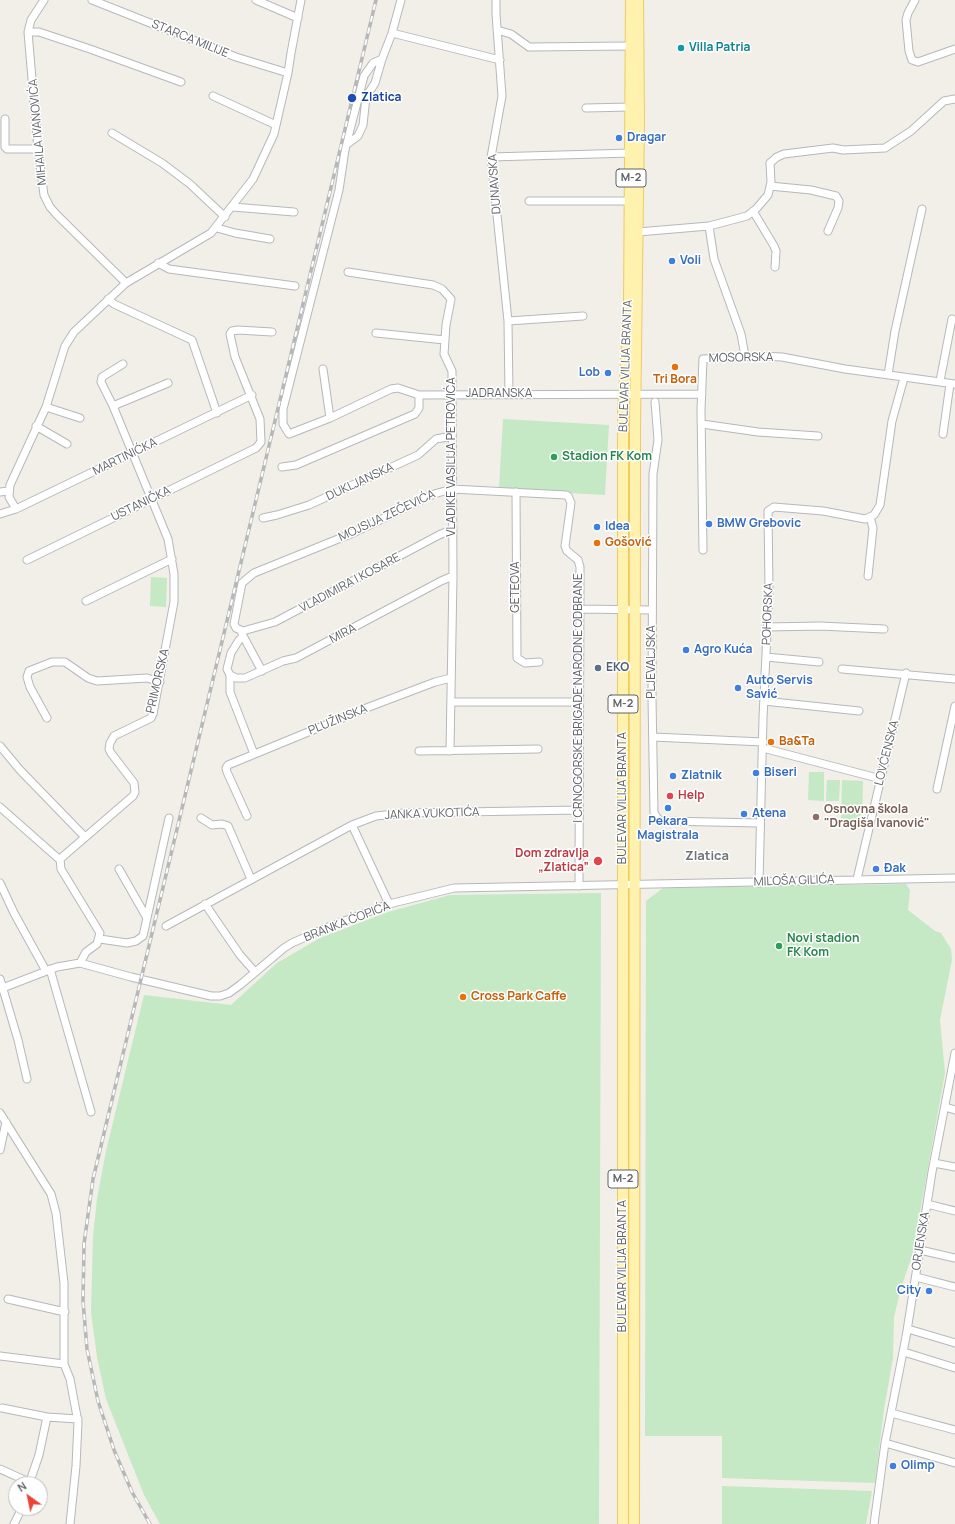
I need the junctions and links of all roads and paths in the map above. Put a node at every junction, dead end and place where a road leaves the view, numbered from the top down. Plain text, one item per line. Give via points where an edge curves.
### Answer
1 (44, 0) edge
2 (92, 0) edge
3 (256, 0) edge
4 (302, 0) edge
5 (401, 0) edge
6 (496, 0) edge
7 (631, 0) edge
8 (638, 0) edge
9 (915, 0) edge
10 (298, 18) junction
11 (497, 30) junction
12 (28, 32) junction
13 (392, 34) junction
14 (630, 46) junction
15 (955, 49) edge
16 (382, 59) junction
17 (500, 60) junction
18 (288, 74) junction
19 (181, 82) dead end
20 (213, 96) dead end
21 (955, 99) edge
22 (630, 107) junction
23 (586, 108) dead end
24 (5, 119) dead end
25 (276, 125) junction
26 (112, 132) dead end
27 (346, 145) junction
28 (38, 149) junction
29 (631, 153) junction
30 (491, 157) junction
31 (770, 186) junction
32 (630, 201) junction
33 (530, 202) dead end
34 (233, 207) junction
35 (922, 209) dead end
36 (753, 211) junction
37 (294, 212) dead end
38 (225, 216) junction
39 (710, 226) junction
40 (217, 228) junction
41 (828, 231) dead end
42 (638, 232) junction
43 (270, 239) dead end
44 (158, 263) junction
45 (775, 267) dead end
46 (348, 272) dead end
47 (126, 283) junction
48 (295, 286) dead end
49 (108, 299) junction
50 (583, 316) dead end
51 (952, 319) dead end
52 (508, 321) junction
53 (272, 332) dead end
54 (376, 333) dead end
55 (445, 340) junction
56 (745, 356) junction
57 (122, 364) dead end
58 (323, 369) dead end
59 (888, 375) junction
60 (904, 378) junction
61 (940, 381) junction
62 (168, 383) dead end
63 (952, 384) edge
64 (624, 393) junction
65 (452, 394) junction
66 (509, 394) junction
67 (635, 394) junction
68 (702, 394) junction
69 (418, 395) junction
70 (252, 396) junction
71 (655, 402) dead end
72 (46, 406) junction
73 (113, 406) junction
74 (216, 413) junction
75 (80, 418) dead end
76 (330, 418) junction
77 (702, 424) junction
78 (36, 426) junction
79 (943, 434) dead end
80 (452, 436) junction
81 (818, 436) dead end
82 (67, 444) dead end
83 (132, 454) junction
84 (282, 468) dead end
85 (452, 489) junction
86 (8, 491) junction
87 (0, 492) edge
88 (516, 492) junction
89 (566, 495) joint
90 (152, 499) junction
91 (16, 509) junction
92 (0, 514) edge
93 (870, 517) junction
94 (263, 518) dead end
95 (453, 529) junction
96 (703, 550) dead end
97 (172, 559) junction
98 (27, 560) dead end
99 (453, 576) junction
100 (868, 576) dead end
101 (86, 601) dead end
102 (580, 609) junction
103 (623, 610) junction
104 (634, 610) junction
105 (652, 610) junction
106 (767, 627) junction
107 (884, 629) dead end
108 (243, 633) junction
109 (766, 657) junction
110 (539, 662) dead end
111 (819, 662) dead end
112 (842, 669) dead end
113 (262, 671) junction
114 (906, 673) junction
115 (230, 675) junction
116 (452, 678) junction
117 (955, 679) edge
118 (160, 682) junction
119 (764, 701) junction
120 (451, 702) junction
121 (579, 702) junction
122 (955, 706) edge
123 (859, 711) dead end
124 (47, 718) dead end
125 (653, 737) junction
126 (763, 745) junction
127 (0, 746) edge
128 (538, 749) dead end
129 (420, 751) dead end
130 (450, 751) junction
131 (254, 754) junction
132 (881, 779) junction
133 (937, 789) dead end
134 (0, 808) edge
135 (579, 810) junction
136 (247, 816) dead end
137 (169, 818) dead end
138 (201, 818) dead end
139 (760, 823) junction
140 (352, 825) junction
141 (85, 837) junction
142 (60, 860) junction
143 (119, 869) dead end
144 (955, 878) edge
145 (251, 879) junction
146 (857, 880) junction
147 (759, 882) junction
148 (0, 883) edge
149 (623, 885) junction
150 (634, 885) junction
151 (579, 886) junction
152 (205, 904) junction
153 (389, 904) junction
154 (147, 918) junction
155 (166, 926) dead end
156 (100, 939) junction
157 (80, 963) junction
158 (48, 970) junction
159 (255, 972) junction
160 (0, 979) edge
161 (2, 988) edge
162 (955, 1053) edge
163 (27, 1079) dead end
164 (945, 1107) junction
165 (955, 1110) edge
166 (91, 1112) dead end
167 (0, 1113) edge
168 (6, 1122) junction
169 (0, 1150) edge
170 (934, 1163) junction
171 (955, 1168) edge
172 (927, 1204) junction
173 (955, 1211) edge
174 (920, 1250) junction
175 (955, 1258) edge
176 (916, 1277) junction
177 (955, 1287) edge
178 (8, 1299) dead end
179 (65, 1312) junction
180 (908, 1329) junction
181 (955, 1344) edge
182 (904, 1352) junction
183 (0, 1356) edge
184 (64, 1364) junction
185 (955, 1368) edge
186 (2, 1408) dead end
187 (891, 1413) junction
188 (47, 1417) junction
189 (78, 1419) junction
190 (955, 1430) edge
191 (885, 1443) junction
192 (955, 1463) edge
193 (0, 1469) edge
194 (14, 1476) edge
195 (31, 1476) edge
196 (70, 1524) edge
197 (622, 1524) edge
198 (634, 1524) edge
199 (874, 1524) edge

1 - 12 street, MIHAILA IVANOVIĆA via 31,20
2 - 18 street, STARCA MILIJE via 236,57
3 - 10 street
4 - 10 street
5 - 13 street
6 - 11 street, DUNAVSKA
7 - 14 main road, BULEVAR VILIJA BRANTA / M-2
8 - 42 main road, BULEVAR VILIJA BRANTA / M-2
9 - 15 street via 906,20 910,58 918,62
10 - 18 street
11 - 14 street via 511,34 529,46
11 - 17 street, DUNAVSKA
12 - 19 street via 39,32 83,46
12 - 28 street, MIHAILA IVANOVIĆA
13 - 16 street
13 - 17 street
14 - 22 main road, BULEVAR VILIJA BRANTA / M-2
16 - 27 street via 375,82 366,97 363,125 358,136
16 - 27 street via 373,63 364,76
17 - 30 street, DUNAVSKA via 502,96
18 - 25 street
20 - 25 street
21 - 31 street via 944,101 911,131 885,148 833,148 781,155 770,164
22 - 23 street
22 - 29 main road, BULEVAR VILIJA BRANTA / M-2
24 - 28 street via 7,149
25 - 34 street via 258,171
26 - 38 street via 162,163
27 - 76 street, JADRANSKA via 339,190 283,409 283,424 289,434
28 - 47 street, MIHAILA IVANOVIĆA via 44,194 50,207
29 - 30 street
29 - 32 main road, BULEVAR VILIJA BRANTA / M-2
30 - 52 street, DUNAVSKA
31 - 36 street via 768,195
31 - 41 street via 811,190 836,196 839,201 838,208
32 - 33 street
32 - 64 main road, BULEVAR VILIJA BRANTA / M-2 via 629,321
34 - 37 street
34 - 38 street
35 - 59 street
36 - 39 street via 742,218
36 - 45 street via 776,251
38 - 40 street
39 - 42 street
39 - 56 street via 714,259 741,334
40 - 43 street
40 - 44 street via 208,236
42 - 67 main road, BULEVAR VILIJA BRANTA / M-2
44 - 47 street
44 - 48 street via 169,269
46 - 55 street, VLADIKE VASILIJA PETROVIĆA via 420,282 442,289 451,302
47 - 49 street
49 - 72 street via 78,326 67,341
49 - 74 street via 192,340
50 - 52 street
51 - 61 street
52 - 66 street, DUNAVSKA
53 - 70 street via 238,330 230,334 235,357
54 - 55 street
55 - 65 street, VLADIKE VASILIJA PETROVIĆA via 444,354 452,371
56 - 59 street, MOSORSKA via 782,357 822,366
56 - 68 street, MOSORSKA via 703,359
57 - 73 street, PRIMORSKA via 101,379
58 - 76 street
59 - 60 street, MOSORSKA
60 - 61 street, MOSORSKA
60 - 93 street via 892,421 880,505
61 - 63 street, MOSORSKA
62 - 73 street
63 - 79 street
64 - 66 street, JADRANSKA
64 - 67 street, JADRANSKA
64 - 103 main road, BULEVAR VILIJA BRANTA / M-2
65 - 66 street, JADRANSKA
65 - 69 street, JADRANSKA
65 - 80 street, VLADIKE VASILIJA PETROVIĆA
67 - 68 street
67 - 104 main road, BULEVAR VILIJA BRANTA / M-2
68 - 77 street
69 - 76 street, JADRANSKA via 403,389 391,389
69 - 84 street via 419,408 415,414 296,465
70 - 74 street, MARTINIĆKA
70 - 90 street, USTANIČKA via 260,421 260,442 254,450
71 - 105 street, PLJEVALJSKA via 658,440 653,474
72 - 75 street
72 - 78 street
73 - 83 street, PRIMORSKA
74 - 83 street, MARTINIĆKA
77 - 81 street via 758,432
77 - 96 street
78 - 82 street
78 - 86 street
80 - 85 street, VLADIKE VASILIJA PETROVIĆA
80 - 94 street, DUKLJANSKA via 436,439 418,455 309,505
83 - 90 street, PRIMORSKA
83 - 91 street, MARTINIĆKA
85 - 88 street, MOJSIJA ZEČEVIĆA
85 - 95 street, VLADIKE VASILIJA PETROVIĆA
85 - 108 street, MOJSIJA ZEČEVIĆA via 434,494 353,533 258,571 242,584 234,624
86 - 87 street
86 - 91 street
88 - 89 street, MOJSIJA ZEČEVIĆA
88 - 110 street, GETEOVA via 517,658 525,663
89 - 102 street, I CRNOGORSKE BRIGADE NARODNE ODBRANE via 571,503 565,546 580,564
90 - 97 street, PRIMORSKA via 168,539
90 - 98 street, USTANIČKA
91 - 92 street, MARTINIĆKA
93 - 100 street via 873,528
93 - 106 street, POHORSKA via 865,519 804,509 770,509
95 - 99 street, VLADIKE VASILIJA PETROVIĆA
95 - 108 street, VLADIMIRA I KOSARE via 286,616
97 - 101 street
97 - 118 street, PRIMORSKA via 174,602
99 - 113 street, MIRA via 303,655
99 - 116 street, VLADIKE VASILIJA PETROVIĆA
102 - 103 street
102 - 121 street, I CRNOGORSKE BRIGADE NARODNE ODBRANE
103 - 104 street
103 - 149 main road, BULEVAR VILIJA BRANTA / M-2
104 - 105 street
104 - 150 main road, BULEVAR VILIJA BRANTA / M-2
105 - 125 street, PLJEVALJSKA
106 - 107 street
106 - 109 street, POHORSKA
108 - 113 street
108 - 115 street via 227,662
109 - 111 street
109 - 119 street, POHORSKA
112 - 114 street
113 - 115 street, MIRA via 245,678
114 - 117 street
114 - 132 street, LOVĆENSKA
115 - 131 street via 230,692
116 - 120 street, VLADIKE VASILIJA PETROVIĆA
116 - 131 street, PLUŽINSKA via 413,690
118 - 124 street via 147,678 97,681 88,678 65,662 52,662 29,671 27,677
118 - 141 street, PRIMORSKA via 151,718 114,736 110,744 111,754 134,783 135,792
119 - 123 street
119 - 126 street, POHORSKA
120 - 121 street
120 - 130 street, VLADIKE VASILIJA PETROVIĆA
121 - 135 street, I CRNOGORSKE BRIGADE NARODNE ODBRANE
122 - 133 street
125 - 126 street
125 - 139 street, PLJEVALJSKA via 654,813 658,819
126 - 132 street
126 - 139 street, POHORSKA
127 - 141 street
128 - 130 street
129 - 130 street
131 - 136 street, PLUŽINSKA via 226,767
132 - 146 street, LOVĆENSKA
134 - 142 street
135 - 140 street, JANKA VUKOTIĆA via 404,813 376,816
135 - 151 street, I CRNOGORSKE BRIGADE NARODNE ODBRANE
137 - 154 street
138 - 145 street via 212,825 228,826
139 - 147 street, POHORSKA
140 - 145 street, JANKA VUKOTIĆA
140 - 153 street
141 - 142 street, PRIMORSKA
142 - 156 street via 61,869 100,933
143 - 154 street
144 - 146 street, MILOŠA GILIĆA
145 - 152 street, JANKA VUKOTIĆA
146 - 147 street, MILOŠA GILIĆA
147 - 150 street, MILOŠA GILIĆA
148 - 158 street via 14,913
149 - 150 street, BRANKA ĆOPIĆA
149 - 151 street, BRANKA ĆOPIĆA
149 - 197 main road, BULEVAR VILIJA BRANTA / M-2
150 - 198 main road, BULEVAR VILIJA BRANTA / M-2
151 - 153 street, BRANKA ĆOPIĆA via 454,888
152 - 155 street, JANKA VUKOTIĆA
152 - 159 street via 240,955
153 - 159 street, BRANKA ĆOPIĆA via 292,943
154 - 156 street via 143,936 136,941 127,943
156 - 157 street via 84,954
157 - 158 street via 70,963
157 - 159 street, BRANKA ĆOPIĆA via 211,996 228,993
158 - 161 street
158 - 166 street
160 - 161 street
161 - 163 street
162 - 164 street, ORJENSKA
164 - 165 street
164 - 170 street, ORJENSKA
167 - 168 street
168 - 169 street
168 - 179 street via 51,1194 54,1203 64,1270
170 - 171 street
170 - 172 street, ORJENSKA
172 - 173 street
172 - 174 street, ORJENSKA
174 - 175 street
174 - 176 street, ORJENSKA
176 - 177 street
176 - 180 street, ORJENSKA
178 - 179 street
179 - 184 street
180 - 181 street
180 - 182 street, ORJENSKA
182 - 185 street
182 - 187 street, ORJENSKA
183 - 184 street
184 - 189 street via 70,1379
186 - 188 street
187 - 190 street
187 - 191 street, ORJENSKA
188 - 189 street
188 - 195 street
189 - 196 street
191 - 192 street
191 - 199 street, ORJENSKA
193 - 194 street

